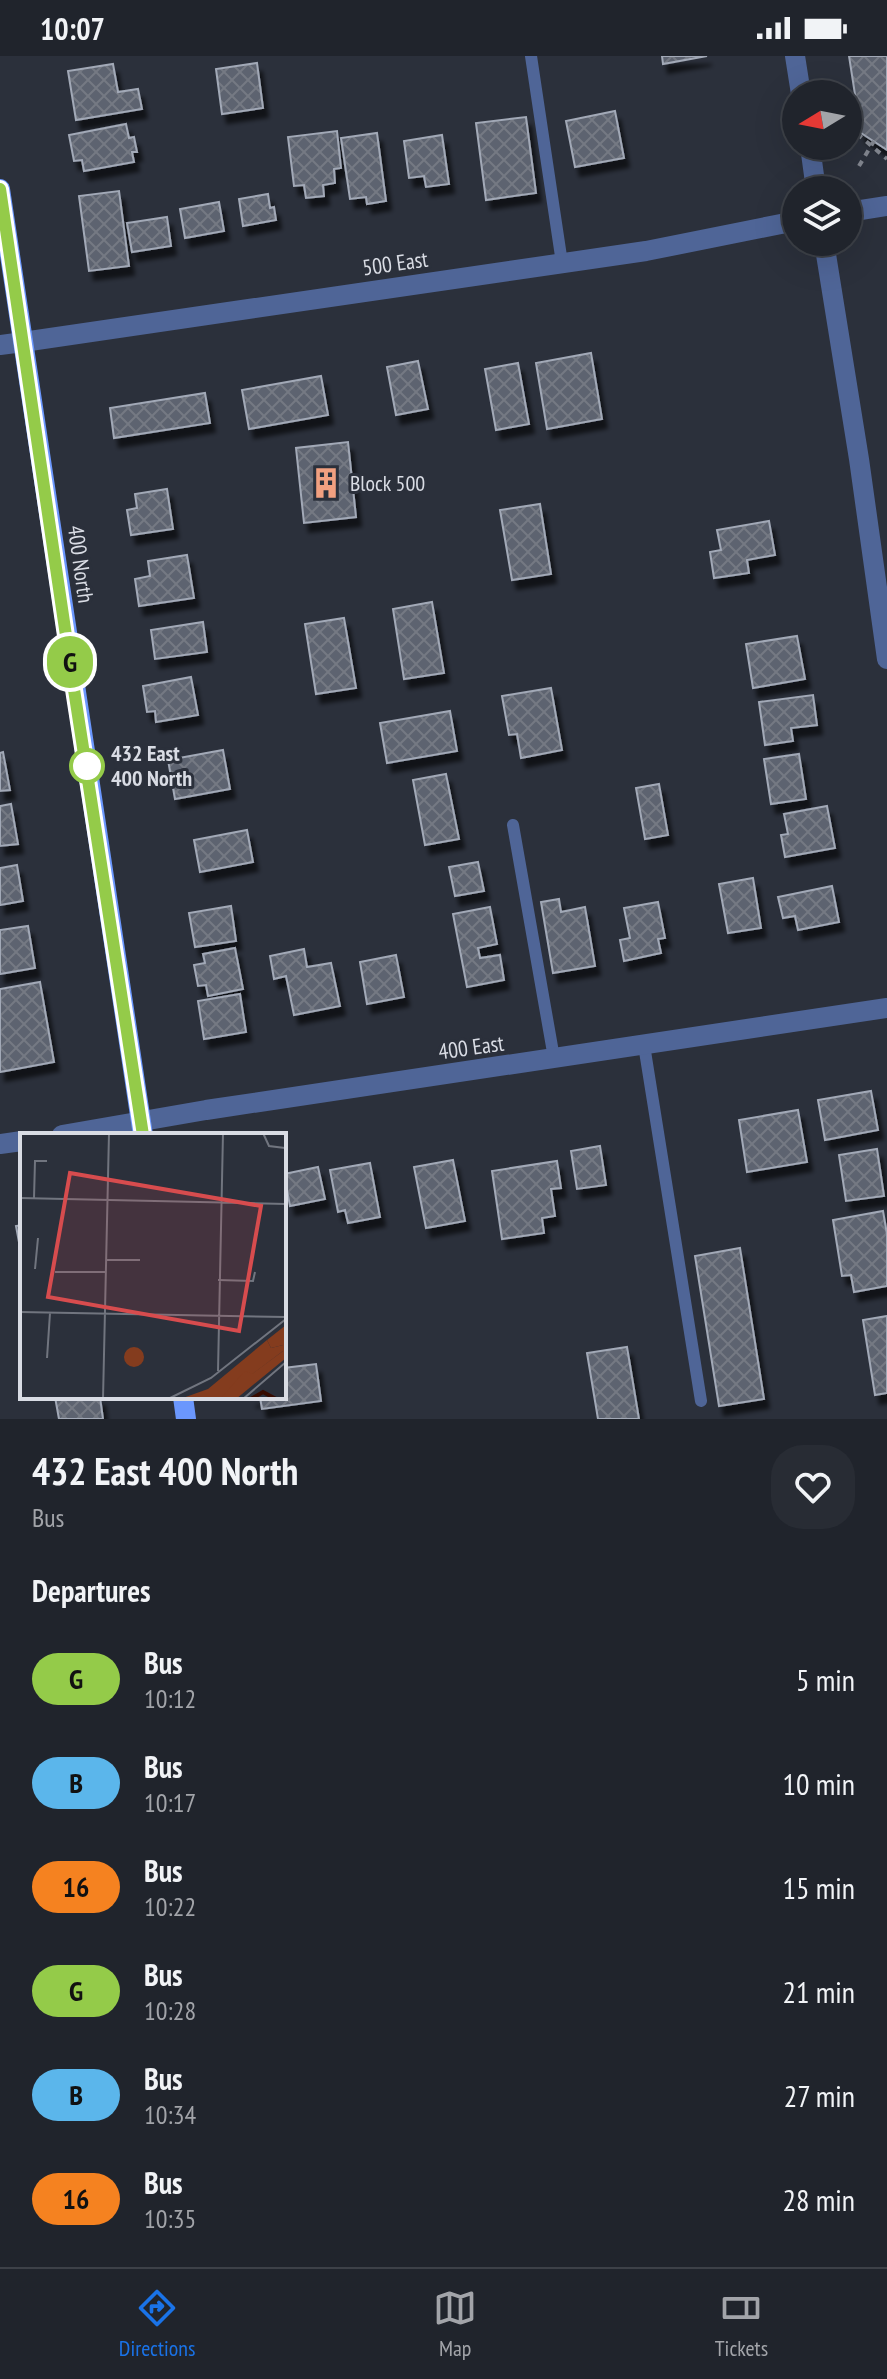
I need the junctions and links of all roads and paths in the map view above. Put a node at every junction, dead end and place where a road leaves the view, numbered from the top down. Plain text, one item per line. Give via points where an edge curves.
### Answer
1 (531, 56) edge
2 (795, 56) edge
3 (799, 80) edge
4 (862, 136) edge
5 (872, 144) junction
6 (887, 159) edge
7 (859, 166) dead end
8 (0, 189) edge
9 (887, 206) edge
10 (862, 210) edge
11 (782, 224) edge
12 (826, 256) edge
13 (562, 263) junction
14 (23, 342) junction
15 (0, 345) edge
16 (887, 659) edge
17 (513, 825) dead end
18 (887, 1008) edge
19 (644, 1045) junction
20 (554, 1058) junction
21 (142, 1128) edge
22 (85, 1133) edge
23 (20, 1141) edge
24 (0, 1144) edge
25 (183, 1399) edge
26 (701, 1401) dead end
27 (186, 1419) edge

1 - 13 lane
2 - 3 street
4 - 5 path
5 - 6 path
5 - 7 path
8 - 14 main road, 400 North
9 - 10 street
11 - 13 street, 500 East
12 - 16 street
13 - 14 street, 500 East
14 - 15 street, 500 East
14 - 21 main road, 400 North
17 - 20 lane
18 - 19 street, 400 East
19 - 20 street, 400 East
19 - 26 lane
20 - 21 street, 400 East
21 - 22 street, 400 East
23 - 24 street
25 - 27 main road

